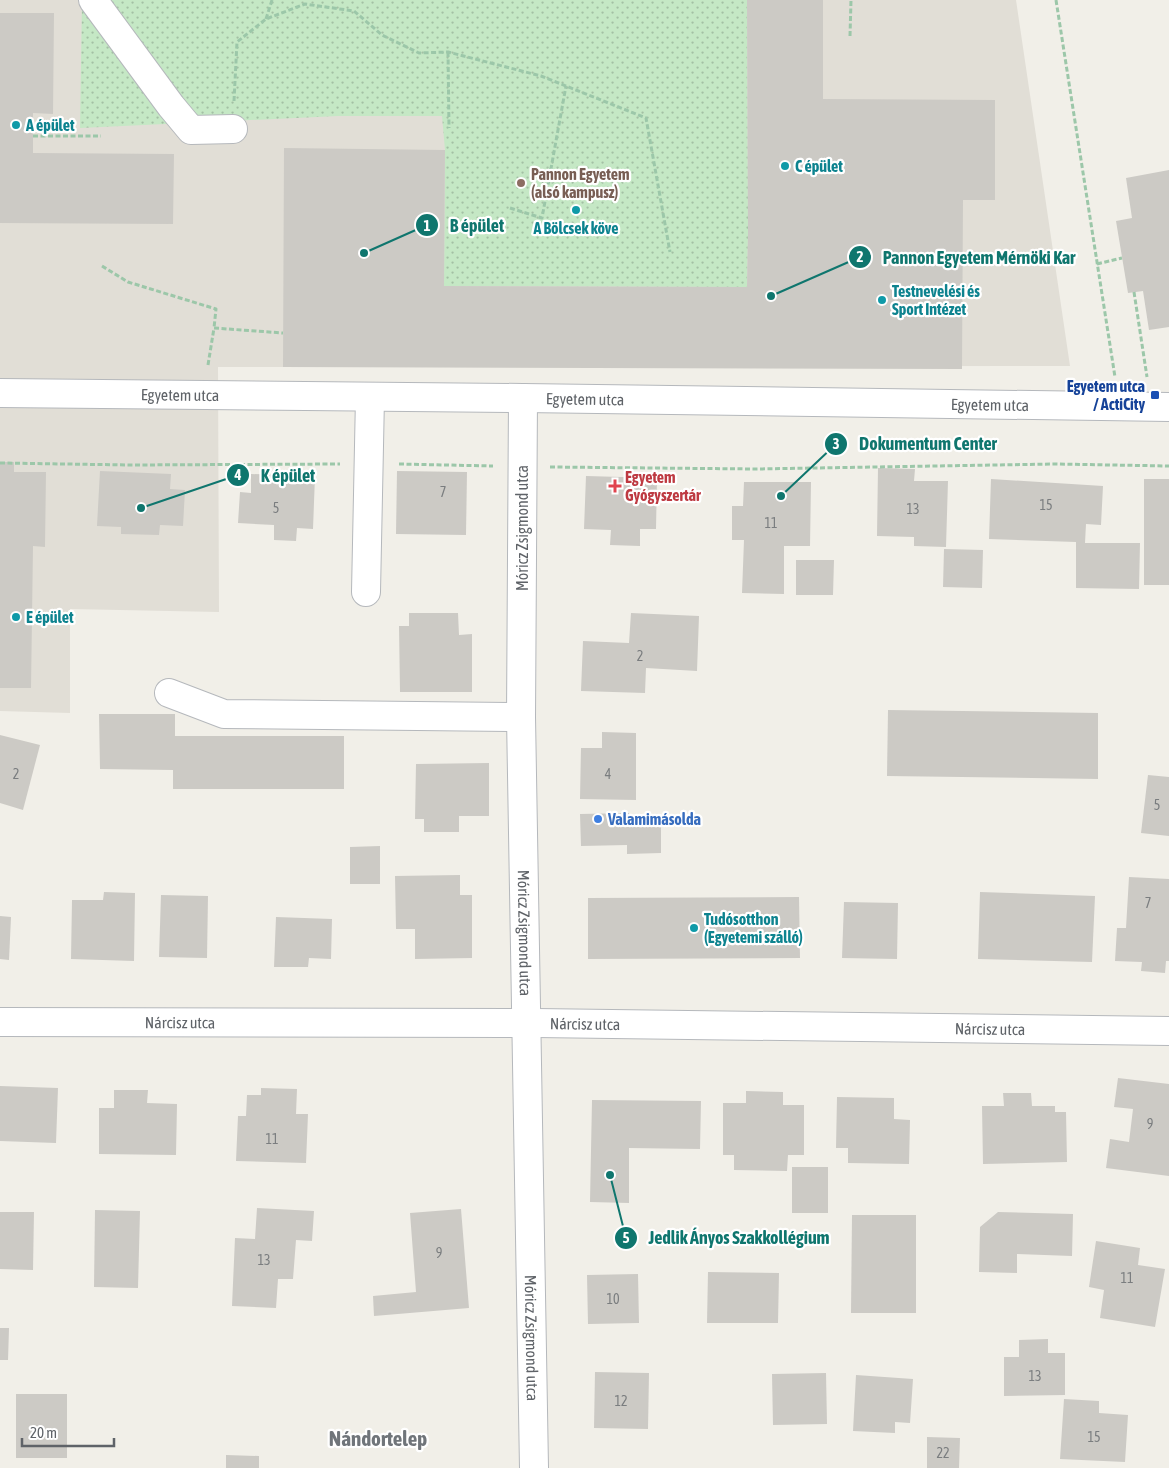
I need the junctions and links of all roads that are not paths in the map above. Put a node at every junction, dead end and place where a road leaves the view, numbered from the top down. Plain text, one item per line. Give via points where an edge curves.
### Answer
1 (93, 0) edge
2 (233, 129) road end
3 (0, 393) edge
4 (370, 396) junction
5 (523, 398) junction
6 (1169, 407) edge
7 (366, 592) dead end
8 (169, 693) dead end
9 (521, 716) junction
10 (0, 1022) edge
11 (526, 1023) junction
12 (1169, 1031) edge
13 (534, 1468) edge

1 - 2 street via 191,130
3 - 4 street, Egyetem utca
4 - 5 street, Egyetem utca
4 - 7 street
5 - 6 street, Egyetem utca
5 - 9 street, Móricz Zsigmond utca
8 - 9 street via 224,714
9 - 11 street, Móricz Zsigmond utca
10 - 11 street, Nárcisz utca
11 - 12 street, Nárcisz utca
11 - 13 street, Móricz Zsigmond utca

